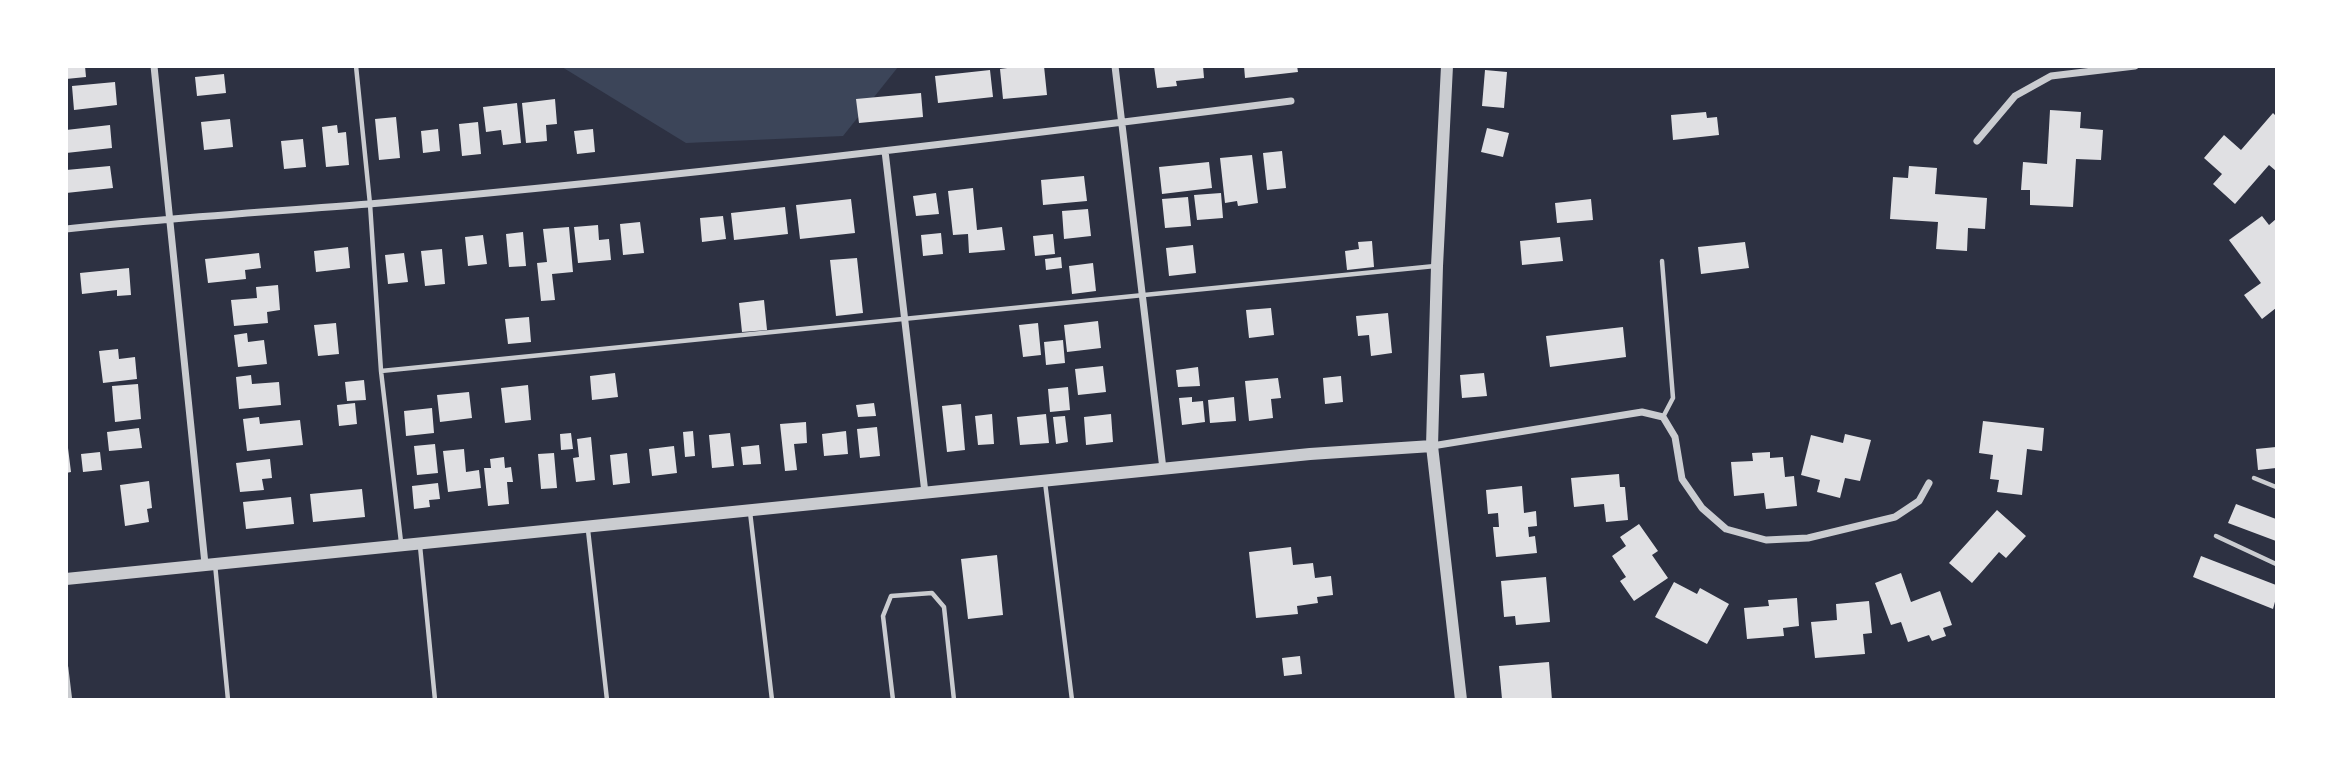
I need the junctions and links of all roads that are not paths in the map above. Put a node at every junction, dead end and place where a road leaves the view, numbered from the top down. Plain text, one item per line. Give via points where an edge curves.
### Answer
1 (154, 66) edge
2 (356, 66) edge
3 (1115, 66) edge
4 (1447, 66) edge
5 (2134, 66) edge
6 (1291, 101) dead end
7 (1123, 122) junction
8 (1977, 141) dead end
9 (885, 151) junction
10 (369, 204) junction
11 (169, 218) junction
12 (66, 229) edge
13 (1662, 261) dead end
14 (1437, 266) junction
15 (1143, 296) junction
16 (905, 320) junction
17 (381, 372) junction
18 (1663, 417) junction
19 (1432, 446) junction
20 (1163, 469) junction
21 (2254, 478) dead end
22 (1045, 481) junction
23 (1929, 482) dead end
24 (2277, 487) edge
25 (925, 494) junction
26 (750, 512) junction
27 (587, 528) junction
28 (2216, 536) dead end
29 (420, 545) junction
30 (402, 547) junction
31 (210, 564) junction
32 (2277, 564) edge
33 (66, 579) edge
34 (66, 667) edge
35 (70, 699) edge
36 (228, 699) edge
37 (435, 699) edge
38 (607, 699) edge
39 (772, 699) edge
40 (893, 699) edge
41 (954, 699) edge
42 (1072, 699) edge
43 (1461, 699) edge

1 - 11 street
2 - 10 lane
3 - 7 street
4 - 14 street
5 - 8 street via 2051,76 2015,96
6 - 7 street
7 - 9 street
7 - 15 street
9 - 10 street
9 - 16 street
10 - 11 street
10 - 17 lane
11 - 12 street
11 - 31 street
13 - 18 lane via 1673,398
14 - 15 lane
14 - 19 street
15 - 16 lane
15 - 20 street
16 - 17 lane
16 - 25 street
17 - 30 lane
18 - 19 street via 1642,412
18 - 23 street via 1675,437 1682,479 1702,508 1726,530 1766,540 1808,538 1895,517 1919,501
19 - 20 street
19 - 43 street
20 - 22 street
21 - 24 lane
22 - 25 street
22 - 42 lane
25 - 26 street
26 - 27 street
26 - 39 lane
27 - 29 street
27 - 38 lane
28 - 32 lane
29 - 30 street
29 - 37 lane
30 - 31 street
31 - 33 street
31 - 36 lane
34 - 35 lane
40 - 41 lane via 883,616 891,596 932,593 944,607

